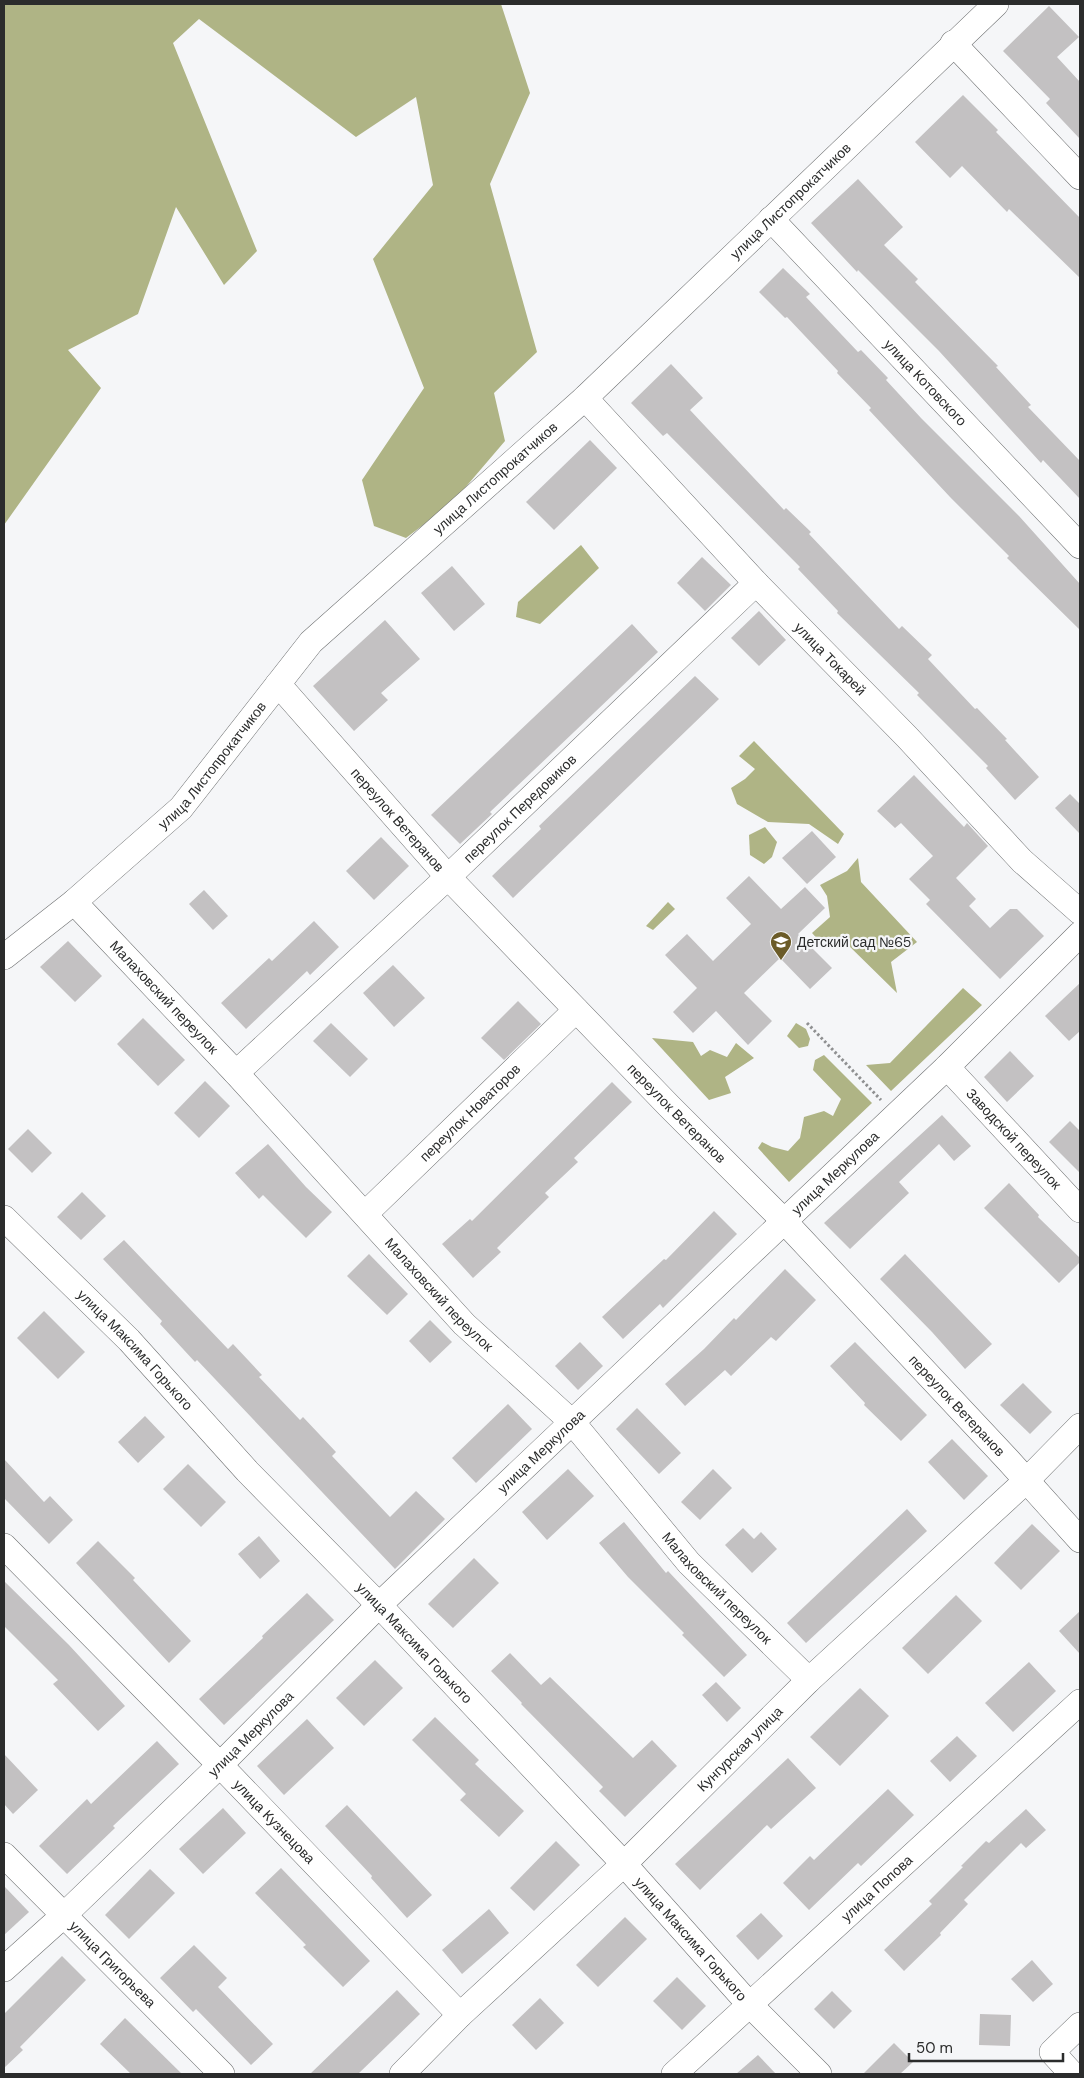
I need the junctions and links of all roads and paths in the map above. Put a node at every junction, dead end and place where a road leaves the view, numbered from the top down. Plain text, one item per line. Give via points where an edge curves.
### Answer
1 (996, 4) edge
2 (953, 42) junction
3 (1080, 177) edge
4 (771, 219) junction
5 (585, 398) junction
6 (1080, 546) edge
7 (756, 583) junction
8 (278, 684) junction
9 (448, 877) junction
10 (74, 902) junction
11 (1080, 912) edge
12 (1080, 934) edge
13 (4, 957) edge
14 (576, 1010) junction
15 (806, 1023) dead end
16 (947, 1067) junction
17 (236, 1074) junction
18 (896, 1116) junction
19 (1080, 1210) edge
20 (365, 1214) junction
21 (4, 1218) edge
22 (784, 1222) junction
23 (573, 1423) junction
24 (1080, 1426) edge
25 (1027, 1480) junction
26 (1080, 1540) edge
27 (4, 1546) edge
28 (379, 1605) junction
29 (809, 1680) junction
30 (1080, 1702) edge
31 (220, 1765) junction
32 (4, 1855) edge
33 (624, 1864) junction
34 (63, 1916) junction
35 (4, 1969) edge
36 (750, 2004) junction
37 (460, 2015) junction
38 (1080, 2025) edge
39 (222, 2074) edge
40 (402, 2074) edge
41 (674, 2074) edge
42 (819, 2074) edge
43 (1072, 2074) edge

1 - 2 street, улица Листопрокатчиков
2 - 3 street
2 - 4 street, улица Листопрокатчиков
4 - 5 street, улица Листопрокатчиков
4 - 6 street, улица Котовского
5 - 7 street, улица Токарей
5 - 8 street, улица Листопрокатчиков via 311,642
7 - 9 street, переулок Передовиков
7 - 11 street, улица Токарей via 907,737 1022,861
8 - 9 street, переулок Ветеранов
8 - 10 street, улица Листопрокатчиков via 181,808
9 - 14 street, переулок Ветеранов
9 - 17 street, переулок Передовиков
10 - 13 street, улица Листопрокатчиков
10 - 17 street, Малаховский переулок
12 - 16 street, улица Меркулова
14 - 20 street, переулок Новаторов
14 - 22 street, переулок Ветеранов
15 - 18 path
16 - 18 street, улица Меркулова
16 - 19 street, Заводской переулок
17 - 20 street, Малаховский переулок
18 - 22 street, улица Меркулова
20 - 23 street, Малаховский переулок via 464,1324
21 - 28 street, улица Максима Горького via 129,1340 247,1471
22 - 23 street, улица Меркулова
22 - 25 street, переулок Ветеранов
23 - 28 street, улица Меркулова
23 - 29 street, Малаховский переулок via 689,1562
24 - 25 street, Кунгурская улица
25 - 26 street, переулок Ветеранов
25 - 29 street, Кунгурская улица
27 - 31 street, улица Кузнецова
28 - 31 street, улица Меркулова
28 - 33 street, улица Максима Горького
29 - 33 street, Кунгурская улица
30 - 36 street, улица Попова
31 - 34 street, улица Меркулова
31 - 37 street, улица Кузнецова
32 - 34 street, улица Григорьева
33 - 36 street, улица Максима Горького
33 - 37 street, Кунгурская улица
34 - 35 street, улица Меркулова
34 - 39 street, улица Григорьева
36 - 41 street, улица Попова
36 - 42 street, улица Максима Горького
37 - 40 street, Кунгурская улица
38 - 43 street via 1052,2052

